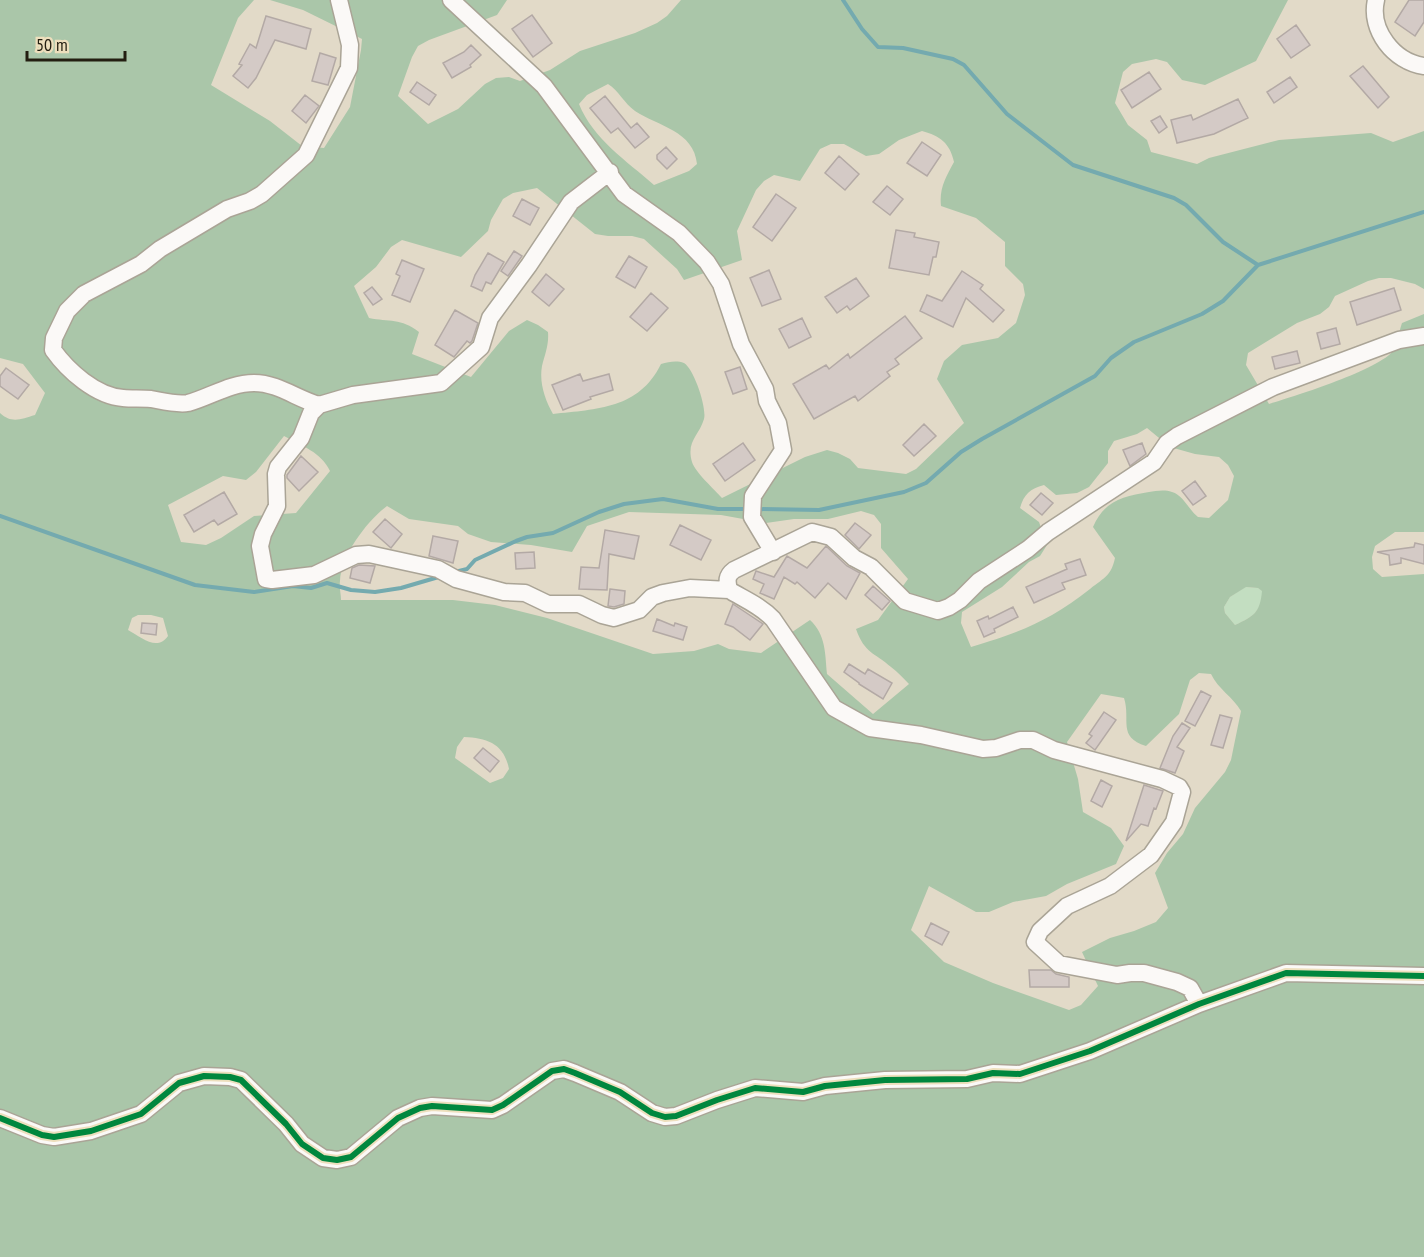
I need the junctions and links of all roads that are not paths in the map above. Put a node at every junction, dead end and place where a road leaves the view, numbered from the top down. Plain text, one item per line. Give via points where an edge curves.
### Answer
1 (339, 0) edge
2 (451, 0) edge
3 (1376, 0) edge
4 (1424, 66) edge
5 (610, 172) junction
6 (1424, 336) edge
7 (319, 405) junction
8 (773, 552) junction
9 (729, 590) junction
10 (1424, 976) edge
11 (1199, 1004) junction
12 (0, 1118) edge

1 - 7 street via 351,45 349,68 306,155 262,194 227,209 141,264 84,294 67,311 54,338 53,350 89,386 123,398 184,404 256,383
2 - 5 street via 544,86
3 - 4 street via 1375,24 1382,40 1406,60
5 - 7 street via 571,202 490,318 482,347 441,383 353,395
5 - 8 street via 624,194 679,233 698,252 721,284 741,344 778,423 783,450 753,496 752,517
6 - 8 street via 1399,340 1273,387 1177,436 1154,462 1048,532 960,600 938,611 905,601 871,567 824,534 807,534
7 - 9 street via 311,413 301,438 278,467 277,506 260,546 266,579 314,574 363,554 438,569 456,579 504,592 525,593 548,604 579,604 614,618 639,610 652,597 663,593 690,588
8 - 9 street via 729,573
9 - 11 street via 764,609 834,708 870,728 983,749 1033,740 1054,750 1179,787 1182,792 1174,822 1151,855 1110,886 1066,906 1040,931 1035,942 1059,964 1118,975 1144,973 1178,982 1190,988
10 - 11 street via 1286,973
11 - 12 street via 1090,1051 1020,1074 885,1080 803,1092 755,1088 676,1116 652,1113 620,1092 564,1069 552,1071 492,1110 420,1108 398,1118 351,1157 337,1160 323,1158 302,1144 241,1080 230,1077 204,1076 179,1083 141,1114 91,1131 54,1137

